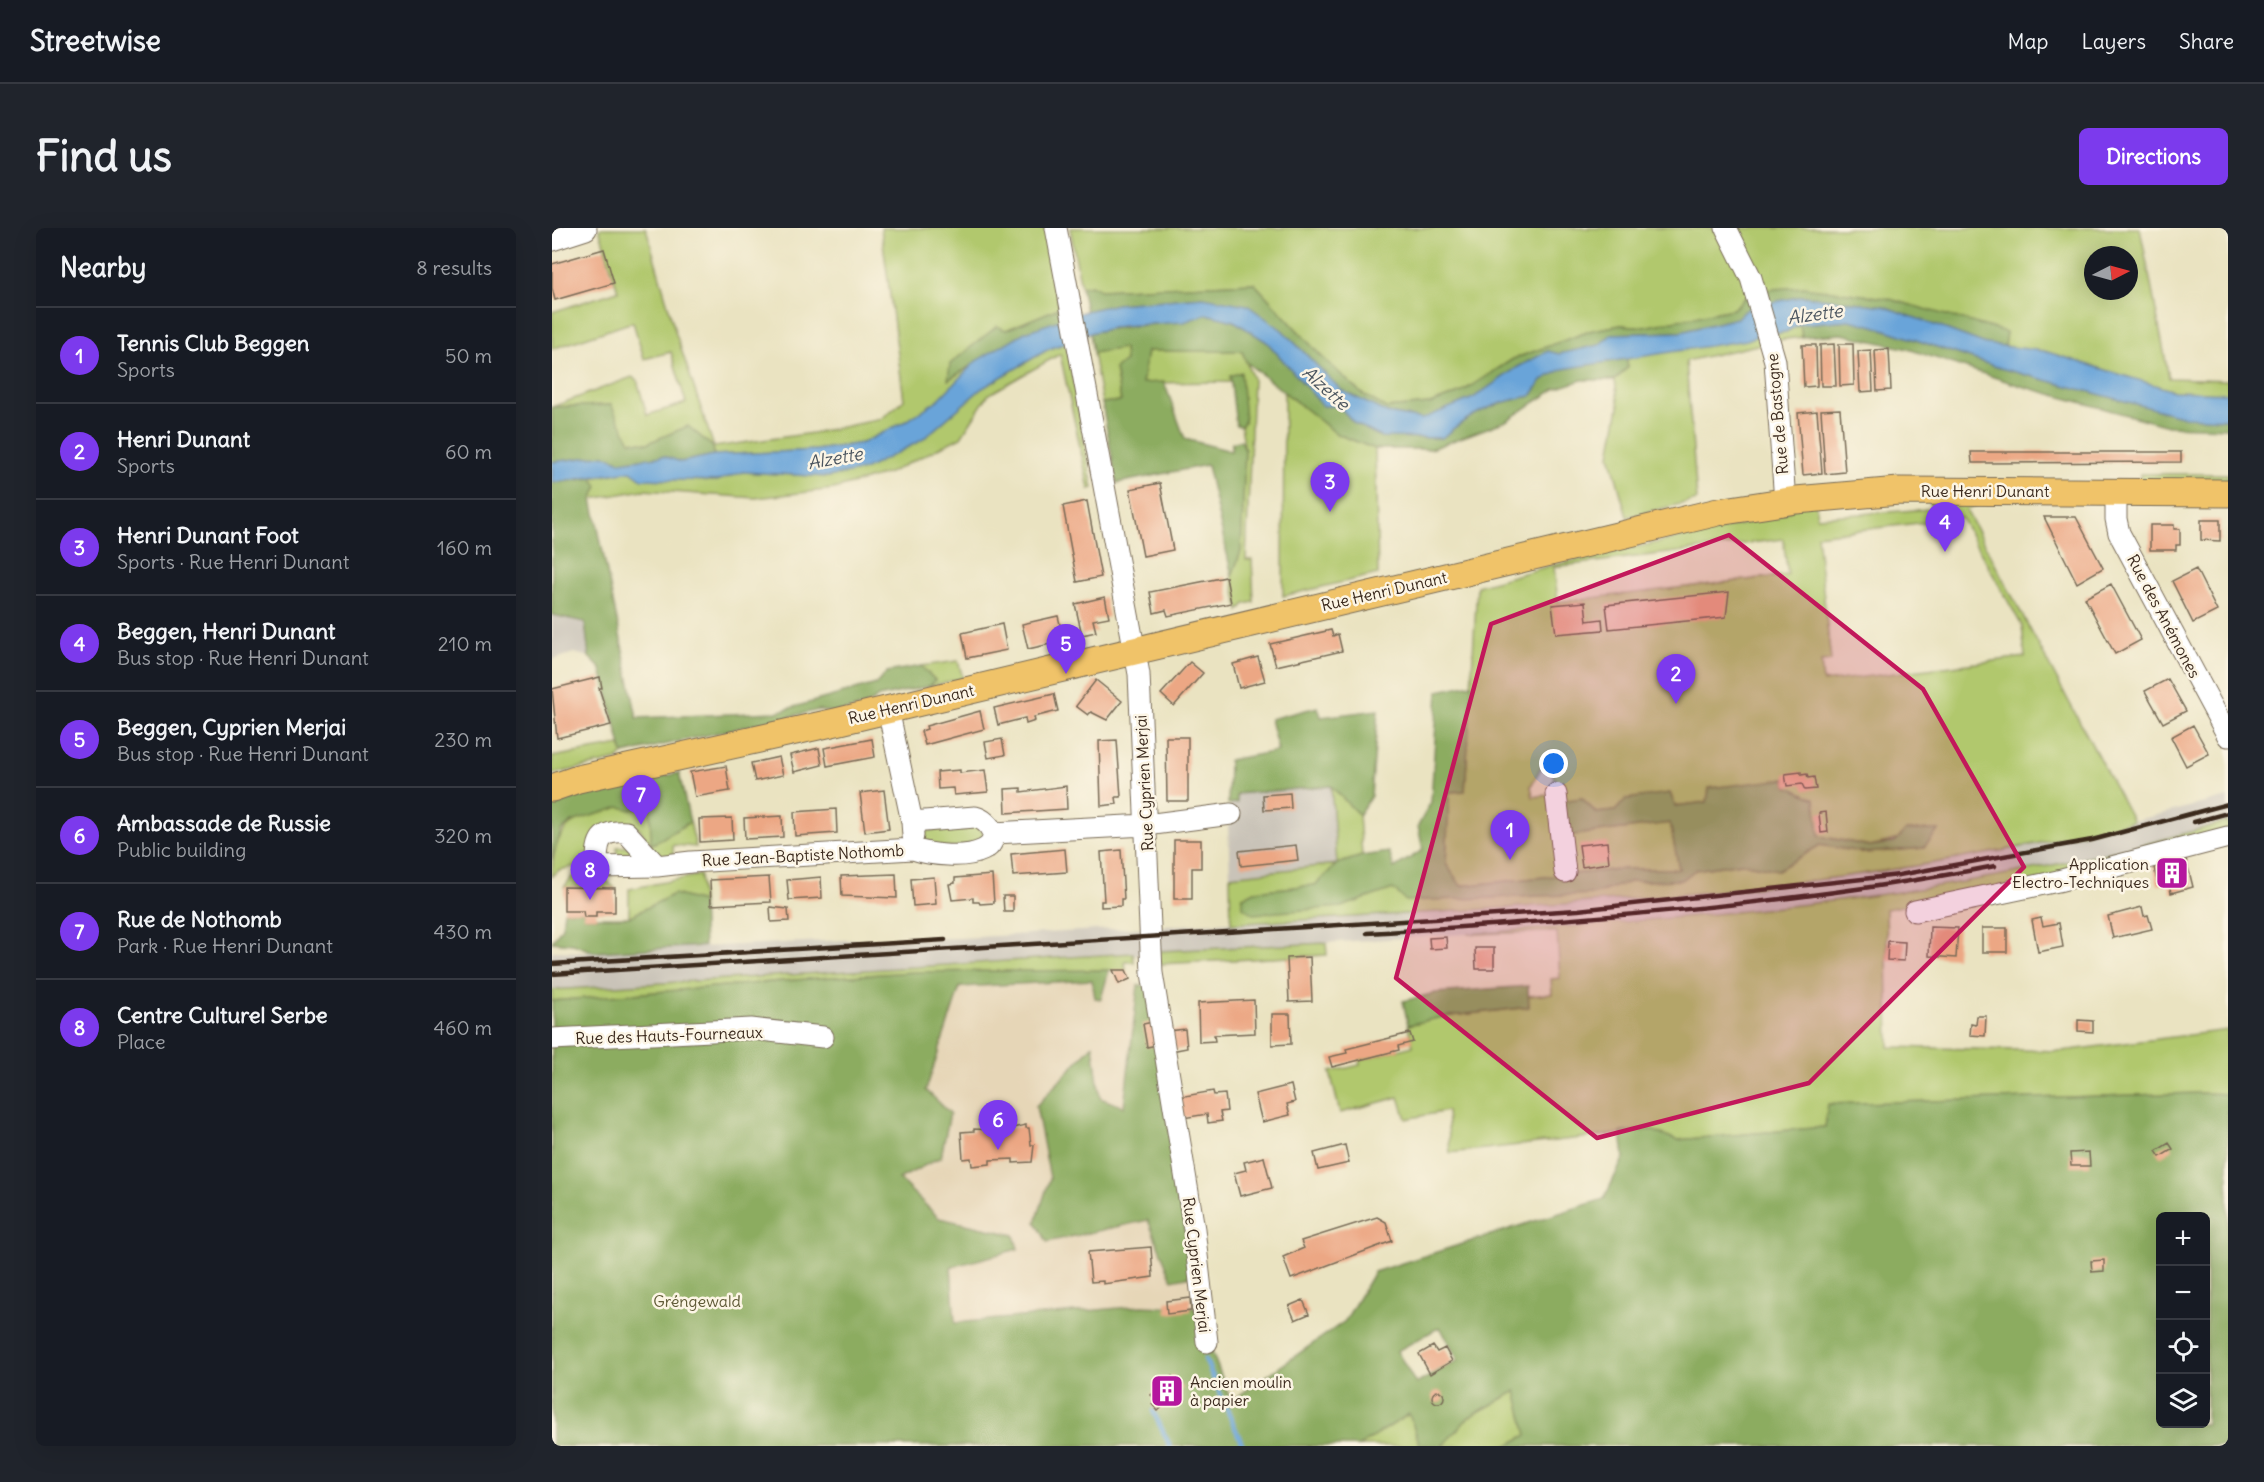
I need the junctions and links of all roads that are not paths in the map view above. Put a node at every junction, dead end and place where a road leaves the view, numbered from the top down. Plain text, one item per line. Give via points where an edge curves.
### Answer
1 (1056, 228) edge
2 (1726, 228) edge
3 (586, 229) edge
4 (552, 240) edge
5 (2116, 492) junction
6 (2228, 493) edge
7 (1785, 502) junction
8 (1135, 649) junction
9 (888, 709) junction
10 (2228, 736) edge
11 (552, 788) edge
12 (1556, 794) dead end
13 (1231, 814) dead end
14 (912, 822) junction
15 (1146, 825) junction
16 (994, 834) junction
17 (2228, 837) edge
18 (913, 849) junction
19 (657, 866) dead end
20 (1565, 872) dead end
21 (1916, 911) dead end
22 (823, 1037) dead end
23 (552, 1039) edge
24 (1207, 1341) dead end

1 - 8 street, Rue Cyprien Merjai
2 - 7 street, Rue de Bastogne via 1751,278 1775,361
3 - 4 street
5 - 6 main road, Rue Henri Dunant
5 - 7 main road, Rue Henri Dunant via 1899,491
5 - 10 street, Rue des Anémones via 2119,533
7 - 8 main road, Rue Henri Dunant via 1718,512
8 - 9 main road, Rue Henri Dunant
8 - 15 street, Rue Cyprien Merjai
9 - 11 main road, Rue Henri Dunant via 589,776
9 - 14 street
12 - 20 street
13 - 15 street
14 - 16 street, Rue Jean-Baptiste Nothomb via 975,817 991,825
14 - 18 street, Rue Jean-Baptiste Nothomb
15 - 16 street
15 - 24 street, Rue Cyprien Merjai via 1152,973 1194,1229
16 - 18 street, Rue Jean-Baptiste Nothomb via 986,849 978,852 933,856
17 - 21 street via 2058,881
18 - 19 street, Rue Jean-Baptiste Nothomb
22 - 23 street, Rue des Hauts-Fourneaux via 751,1029

